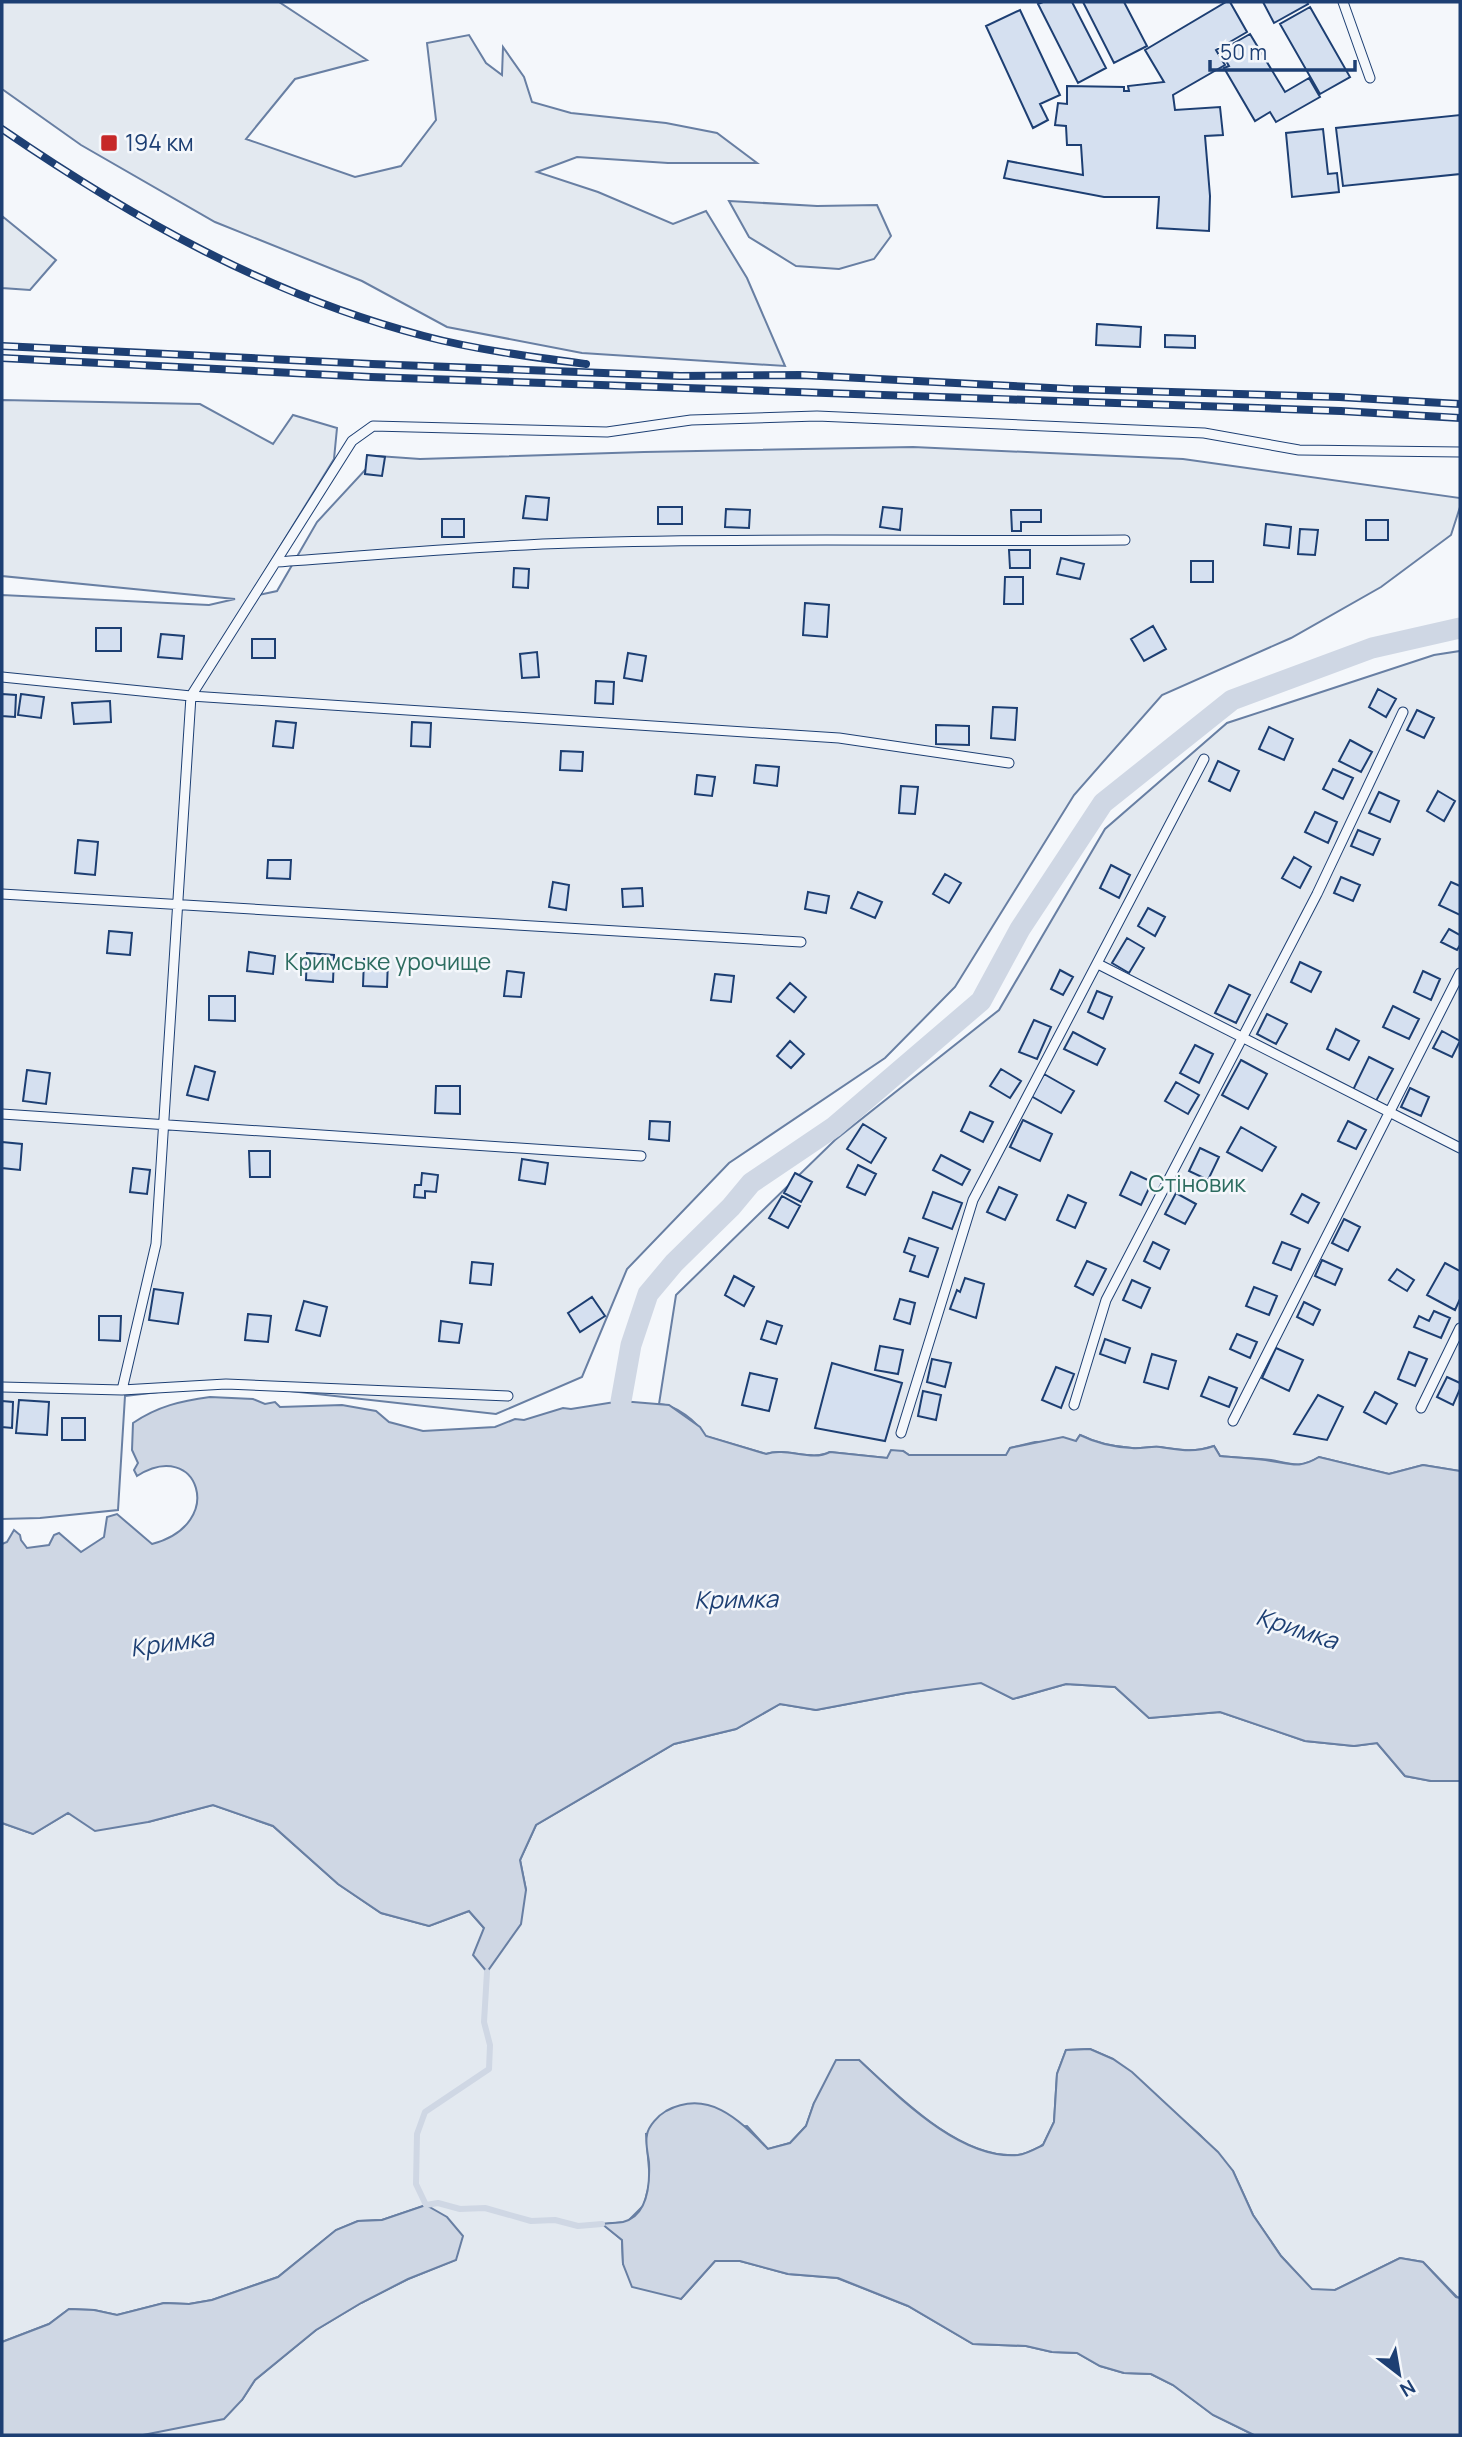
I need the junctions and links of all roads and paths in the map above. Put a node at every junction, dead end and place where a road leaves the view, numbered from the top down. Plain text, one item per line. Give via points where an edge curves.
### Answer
1 (1343, 2) edge
2 (1370, 78) dead end
3 (1460, 452) edge
4 (1125, 540) dead end
5 (275, 562) junction
6 (2, 677) edge
7 (191, 696) junction
8 (1403, 712) dead end
9 (1204, 759) dead end
10 (1009, 763) dead end
11 (2, 894) edge
12 (179, 905) junction
13 (802, 942) dead end
14 (1098, 964) junction
15 (1460, 973) edge
16 (1242, 1038) junction
17 (1391, 1112) junction
18 (2, 1114) edge
19 (164, 1126) junction
20 (1460, 1148) edge
21 (641, 1156) dead end
22 (1460, 1328) edge
23 (2, 1387) edge
24 (122, 1390) junction
25 (508, 1396) dead end
26 (1074, 1405) dead end
27 (1421, 1408) dead end
28 (1233, 1421) dead end
29 (901, 1433) dead end

1 - 2 lane
3 - 5 lane via 1299,450 1203,433 817,416 691,420 607,432 373,426 352,441
4 - 5 lane via 785,538 569,543
5 - 7 lane
6 - 7 lane
7 - 10 lane via 839,738
7 - 12 lane
8 - 16 lane
9 - 14 lane
11 - 12 lane
12 - 13 lane
12 - 19 lane
14 - 16 lane
14 - 29 lane via 973,1200
15 - 17 lane
16 - 17 lane
16 - 26 lane via 1106,1300
17 - 20 lane
17 - 28 lane
18 - 19 lane
19 - 21 lane
19 - 24 lane via 156,1244
22 - 27 lane
23 - 24 lane
24 - 25 lane via 226,1384

